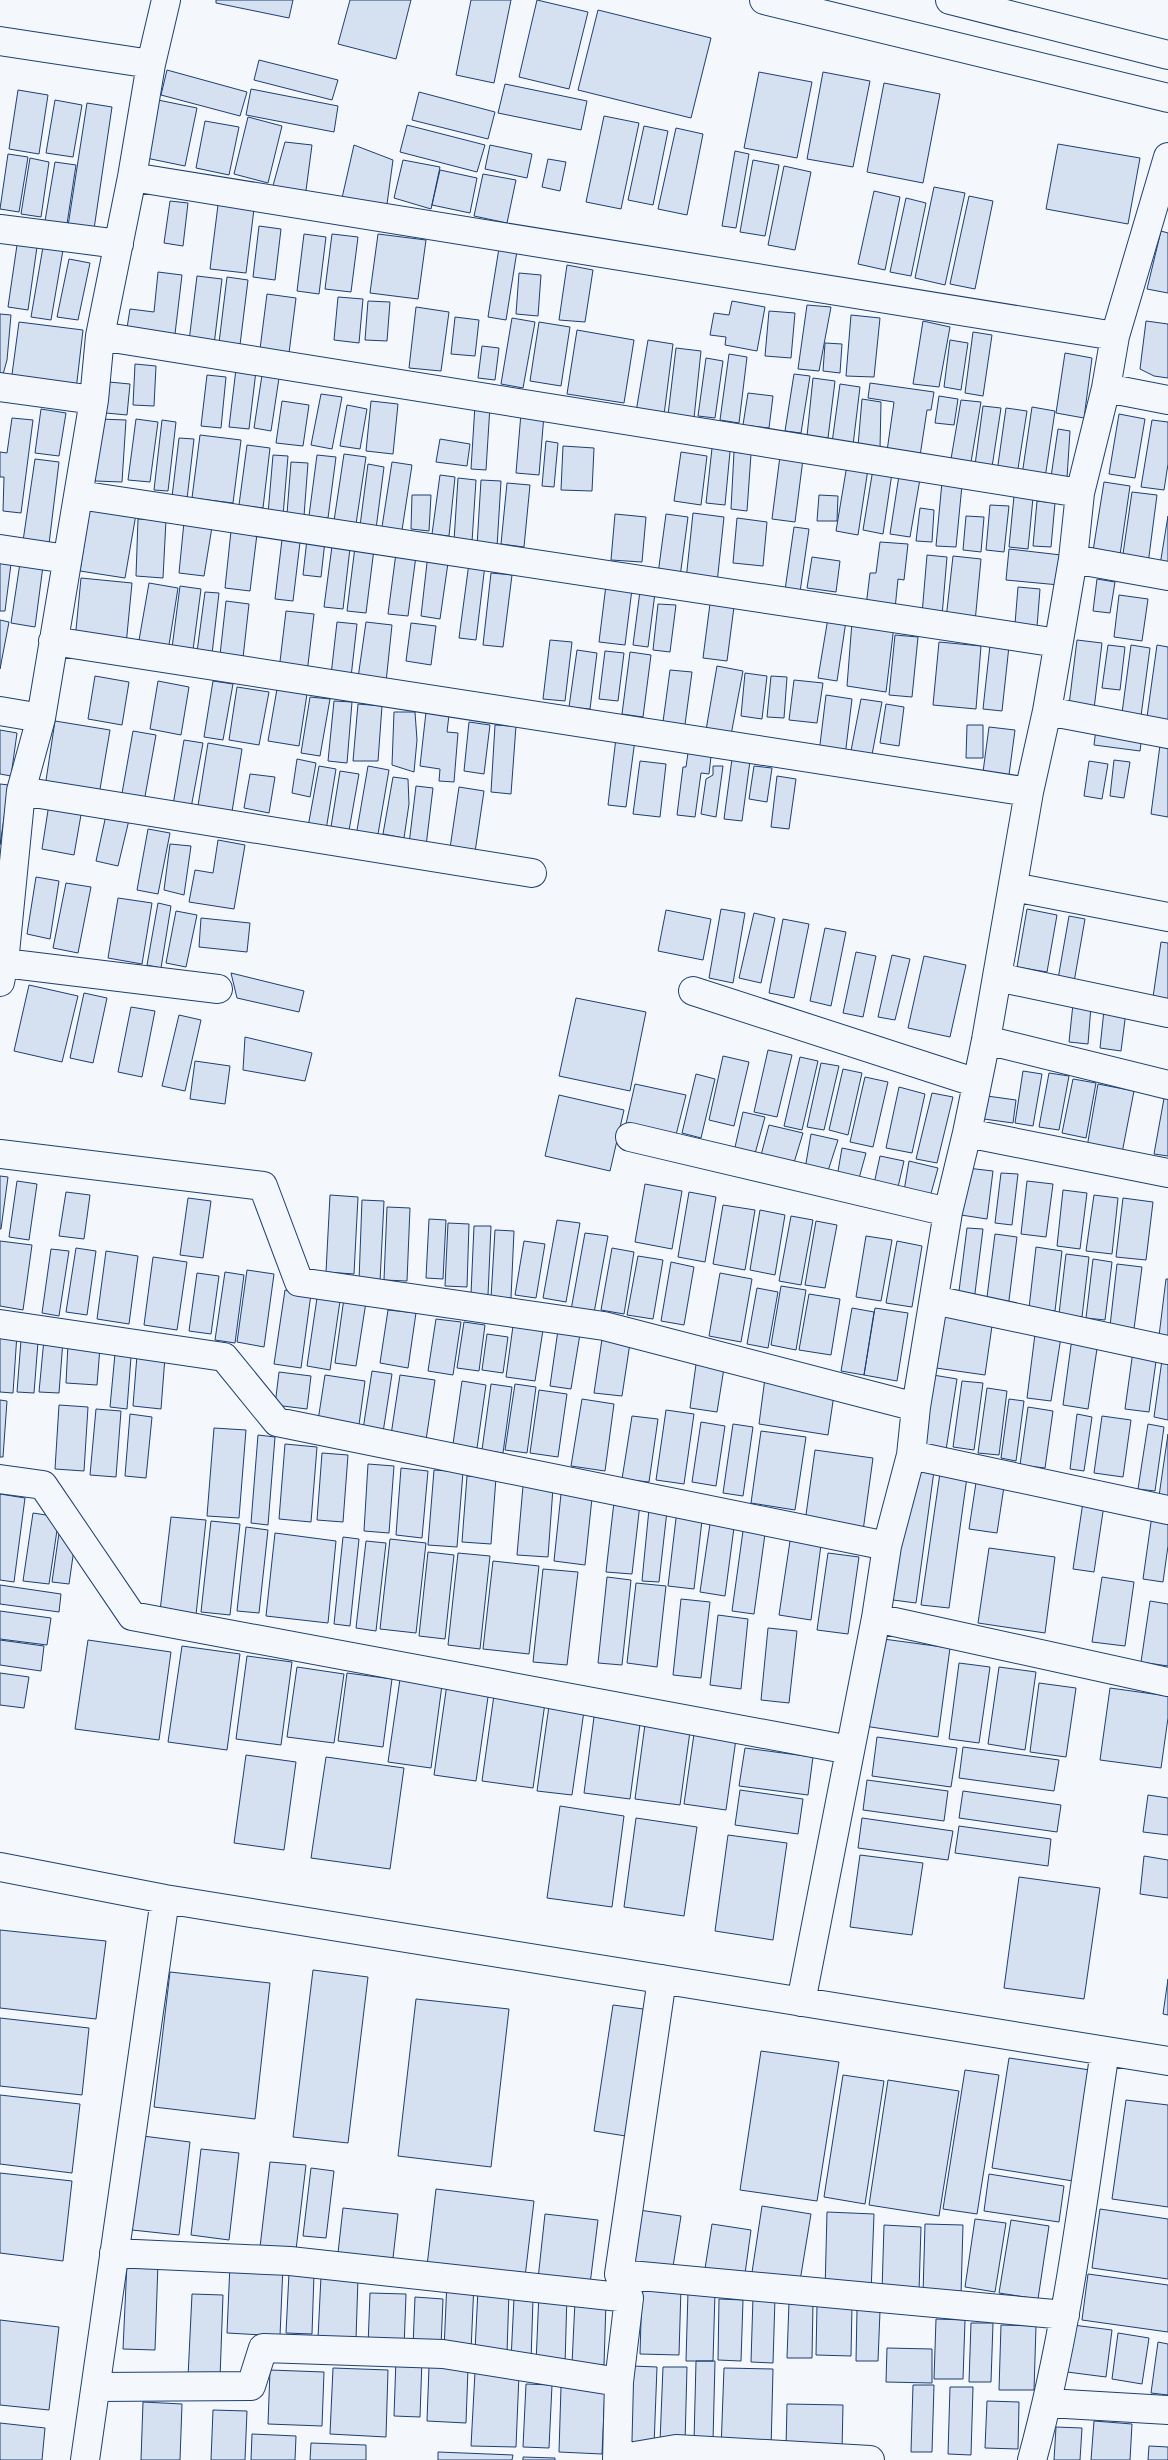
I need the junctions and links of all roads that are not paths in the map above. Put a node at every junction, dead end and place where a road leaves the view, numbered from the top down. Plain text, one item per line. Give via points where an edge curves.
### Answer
1 (166, 0) edge
2 (764, 0) edge
3 (950, 0) edge
4 (0, 40) edge
5 (1168, 55) edge
6 (151, 64) junction
7 (1168, 98) edge
8 (1168, 156) edge
9 (132, 177) junction
10 (0, 230) edge
11 (119, 244) junction
12 (100, 336) junction
13 (1115, 336) junction
14 (0, 387) edge
15 (1106, 388) junction
16 (94, 400) junction
17 (1168, 400) edge
18 (1080, 493) junction
19 (79, 495) junction
20 (0, 549) edge
21 (67, 559) junction
22 (1073, 559) junction
23 (1168, 576) edge
24 (53, 641) junction
25 (1058, 643) junction
26 (0, 711) edge
27 (1047, 711) junction
28 (41, 718) junction
29 (1168, 734) edge
30 (21, 791) junction
31 (1029, 792) junction
32 (6, 860) edge
33 (532, 873) dead end
34 (1013, 887) junction
35 (1168, 917) edge
36 (2, 973) edge
37 (997, 977) junction
38 (218, 989) dead end
39 (693, 991) dead end
40 (1168, 1013) edge
41 (986, 1040) junction
42 (977, 1083) junction
43 (1168, 1085) edge
44 (967, 1133) junction
45 (630, 1137) dead end
46 (0, 1154) edge
47 (1168, 1173) edge
48 (948, 1212) junction
49 (934, 1300) junction
50 (0, 1324) edge
51 (1168, 1350) edge
52 (916, 1407) junction
53 (911, 1455) junction
54 (0, 1479) edge
55 (1168, 1510) edge
56 (887, 1546) junction
57 (876, 1618) junction
58 (1168, 1682) edge
59 (850, 1750) junction
60 (0, 1867) edge
61 (165, 1900) junction
62 (662, 1980) junction
63 (801, 2002) junction
64 (1105, 2051) junction
65 (1168, 2061) edge
66 (114, 2253) junction
67 (624, 2286) junction
68 (1066, 2315) junction
69 (619, 2382) junction
70 (96, 2387) junction
71 (1048, 2402) junction
72 (1168, 2410) edge
73 (617, 2459) edge
74 (85, 2460) edge
75 (870, 2460) edge
76 (1032, 2460) edge

1 - 6 street
2 - 7 street
3 - 5 street
4 - 6 street
6 - 9 street
8 - 13 street
9 - 11 street
9 - 13 street
10 - 11 street
11 - 12 street
12 - 16 street
12 - 18 street
13 - 15 street
14 - 16 street
15 - 17 street
15 - 18 street
16 - 19 street
18 - 22 street
19 - 21 street
19 - 25 street
20 - 21 street
21 - 24 street
22 - 23 street
22 - 25 street
24 - 28 street
24 - 31 street
25 - 27 street
26 - 28 street
27 - 29 street
27 - 31 street
28 - 30 street
30 - 32 street
30 - 33 street
31 - 34 street
32 - 36 street
34 - 35 street
34 - 37 street
36 - 38 street
37 - 40 street
37 - 41 street
39 - 42 street
41 - 42 street
41 - 43 street
42 - 44 street
44 - 47 street
44 - 48 street
45 - 48 street
46 - 52 street via 263,1186 300,1282 604,1326
48 - 49 street
49 - 51 street
49 - 52 street
50 - 56 street via 224,1357 277,1422
52 - 53 street
53 - 55 street
53 - 56 street
54 - 59 street via 44,1485 132,1616
56 - 57 street
57 - 58 street
57 - 59 street
59 - 63 street
60 - 61 street
61 - 62 street
61 - 66 street
62 - 63 street
62 - 67 street
63 - 64 street
64 - 65 street
64 - 68 street
66 - 67 street via 290,2261
66 - 70 street
67 - 68 street
67 - 69 street
68 - 71 street
69 - 70 street via 443,2354 263,2348 251,2386
69 - 73 street
70 - 74 street
71 - 72 street
71 - 76 street
73 - 75 street via 676,2449

